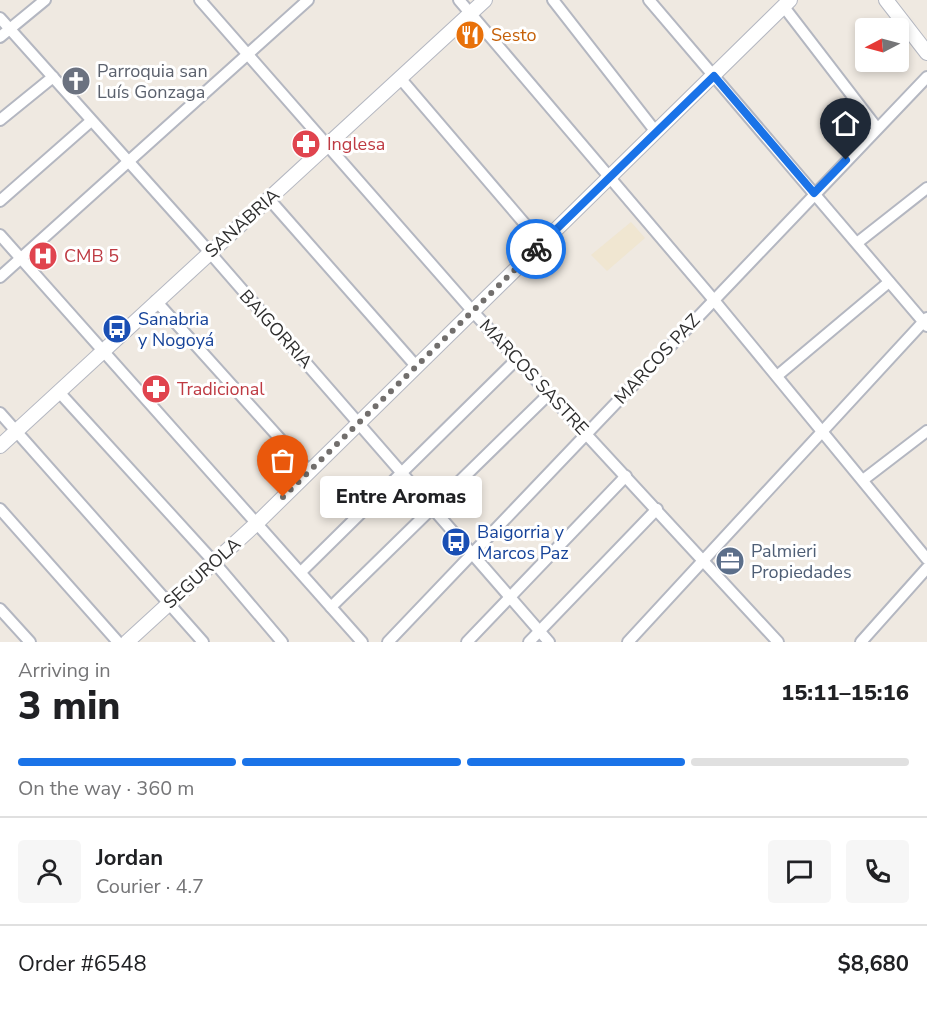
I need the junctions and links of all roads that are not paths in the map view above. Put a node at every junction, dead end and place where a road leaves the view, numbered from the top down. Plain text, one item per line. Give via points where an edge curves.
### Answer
1 (45, 0) edge
2 (200, 0) edge
3 (308, 0) edge
4 (459, 0) edge
5 (485, 0) edge
6 (553, 0) edge
7 (650, 0) edge
8 (886, 0) edge
9 (787, 3) edge
10 (470, 12) junction
11 (0, 18) edge
12 (10, 29) junction
13 (0, 37) edge
14 (927, 53) edge
15 (248, 54) junction
16 (714, 76) junction
17 (53, 77) junction
18 (927, 77) edge
19 (400, 78) junction
20 (0, 120) edge
21 (91, 121) junction
22 (877, 128) junction
23 (656, 132) junction
24 (328, 144) junction
25 (127, 162) junction
26 (610, 178) junction
27 (927, 188) edge
28 (814, 193) junction
29 (269, 199) junction
30 (0, 201) edge
31 (0, 235) edge
32 (857, 243) junction
33 (542, 244) junction
34 (210, 253) junction
35 (21, 258) junction
36 (0, 277) edge
37 (889, 282) junction
38 (713, 299) junction
39 (156, 301) junction
40 (473, 310) junction
41 (926, 322) edge
42 (104, 350) junction
43 (517, 359) junction
44 (416, 366) junction
45 (777, 376) junction
46 (59, 393) junction
47 (549, 394) junction
48 (0, 413) edge
49 (359, 422) junction
50 (16, 431) junction
51 (822, 431) junction
52 (927, 431) edge
53 (587, 434) junction
54 (0, 446) edge
55 (309, 471) junction
56 (402, 472) junction
57 (626, 476) junction
58 (863, 480) junction
59 (433, 507) junction
60 (0, 509) edge
61 (657, 509) junction
62 (257, 523) junction
63 (473, 554) junction
64 (927, 559) edge
65 (705, 561) junction
66 (214, 562) junction
67 (927, 568) edge
68 (301, 572) junction
69 (510, 597) junction
70 (169, 603) junction
71 (332, 608) junction
72 (0, 609) edge
73 (540, 631) junction
74 (30, 642) edge
75 (118, 642) edge
76 (127, 642) edge
77 (203, 642) edge
78 (282, 642) edge
79 (362, 642) edge
80 (388, 642) edge
81 (467, 642) edge
82 (530, 642) edge
83 (549, 642) edge
84 (628, 642) edge
85 (778, 642) edge
86 (861, 642) edge

1 - 12 street
2 - 15 street, MARCOS SASTRE
3 - 15 street
4 - 10 street
5 - 10 street, SANABRIA
6 - 23 street
7 - 16 street
8 - 14 street
9 - 16 street, SEGUROLA
9 - 22 street
10 - 19 street, SANABRIA
10 - 26 street
11 - 12 street, BAIGORRIA
12 - 13 street
12 - 17 street, BAIGORRIA
15 - 24 street, MARCOS SASTRE
15 - 25 street
16 - 23 street, SEGUROLA
16 - 28 street
17 - 20 street
17 - 21 street, BAIGORRIA
18 - 22 street, MARCOS PAZ
19 - 24 street, SANABRIA
19 - 33 street
21 - 25 street, BAIGORRIA
21 - 30 street
22 - 28 street, MARCOS PAZ
23 - 26 street, SEGUROLA
24 - 29 street, SANABRIA
24 - 40 street, MARCOS SASTRE
25 - 34 street, BAIGORRIA
25 - 35 street
26 - 33 street, SEGUROLA
26 - 38 street
27 - 32 street
28 - 32 street
28 - 38 street, MARCOS PAZ
29 - 34 street, SANABRIA
29 - 44 street
31 - 35 street
32 - 37 street
33 - 40 street, SEGUROLA
34 - 39 street, SANABRIA
34 - 49 street, BAIGORRIA
35 - 36 street
35 - 42 street
37 - 41 street
37 - 45 street
38 - 45 street
38 - 53 street, MARCOS PAZ
39 - 42 street, SANABRIA
39 - 55 street
40 - 43 street, MARCOS SASTRE
40 - 44 street, SEGUROLA
41 - 51 street
42 - 46 street, SANABRIA
42 - 62 street
43 - 47 street, MARCOS SASTRE
43 - 56 street
44 - 49 street, SEGUROLA
45 - 51 street
46 - 50 street, SANABRIA
46 - 66 street
47 - 53 street, MARCOS SASTRE
47 - 59 street
48 - 50 street
49 - 55 street, SEGUROLA
49 - 56 street, BAIGORRIA
50 - 54 street, SANABRIA
50 - 70 street
51 - 58 street
51 - 65 street
52 - 58 street
53 - 57 street, MARCOS SASTRE
53 - 63 street, MARCOS PAZ
55 - 62 street, SEGUROLA
56 - 59 street, BAIGORRIA
56 - 68 street
57 - 61 street, MARCOS SASTRE
57 - 69 street
58 - 64 street
59 - 63 street, BAIGORRIA
59 - 71 street
60 - 75 street
61 - 65 street, MARCOS SASTRE
61 - 73 street
62 - 66 street, SEGUROLA
62 - 68 street
63 - 69 street, BAIGORRIA
63 - 80 street, MARCOS PAZ
65 - 84 street
65 - 85 street, MARCOS SASTRE
66 - 70 street, SEGUROLA
66 - 78 street
67 - 86 street
68 - 71 street
69 - 73 street, BAIGORRIA
69 - 81 street
70 - 76 street, SEGUROLA
70 - 77 street
71 - 79 street
72 - 74 street
73 - 82 street
73 - 83 street, BAIGORRIA

